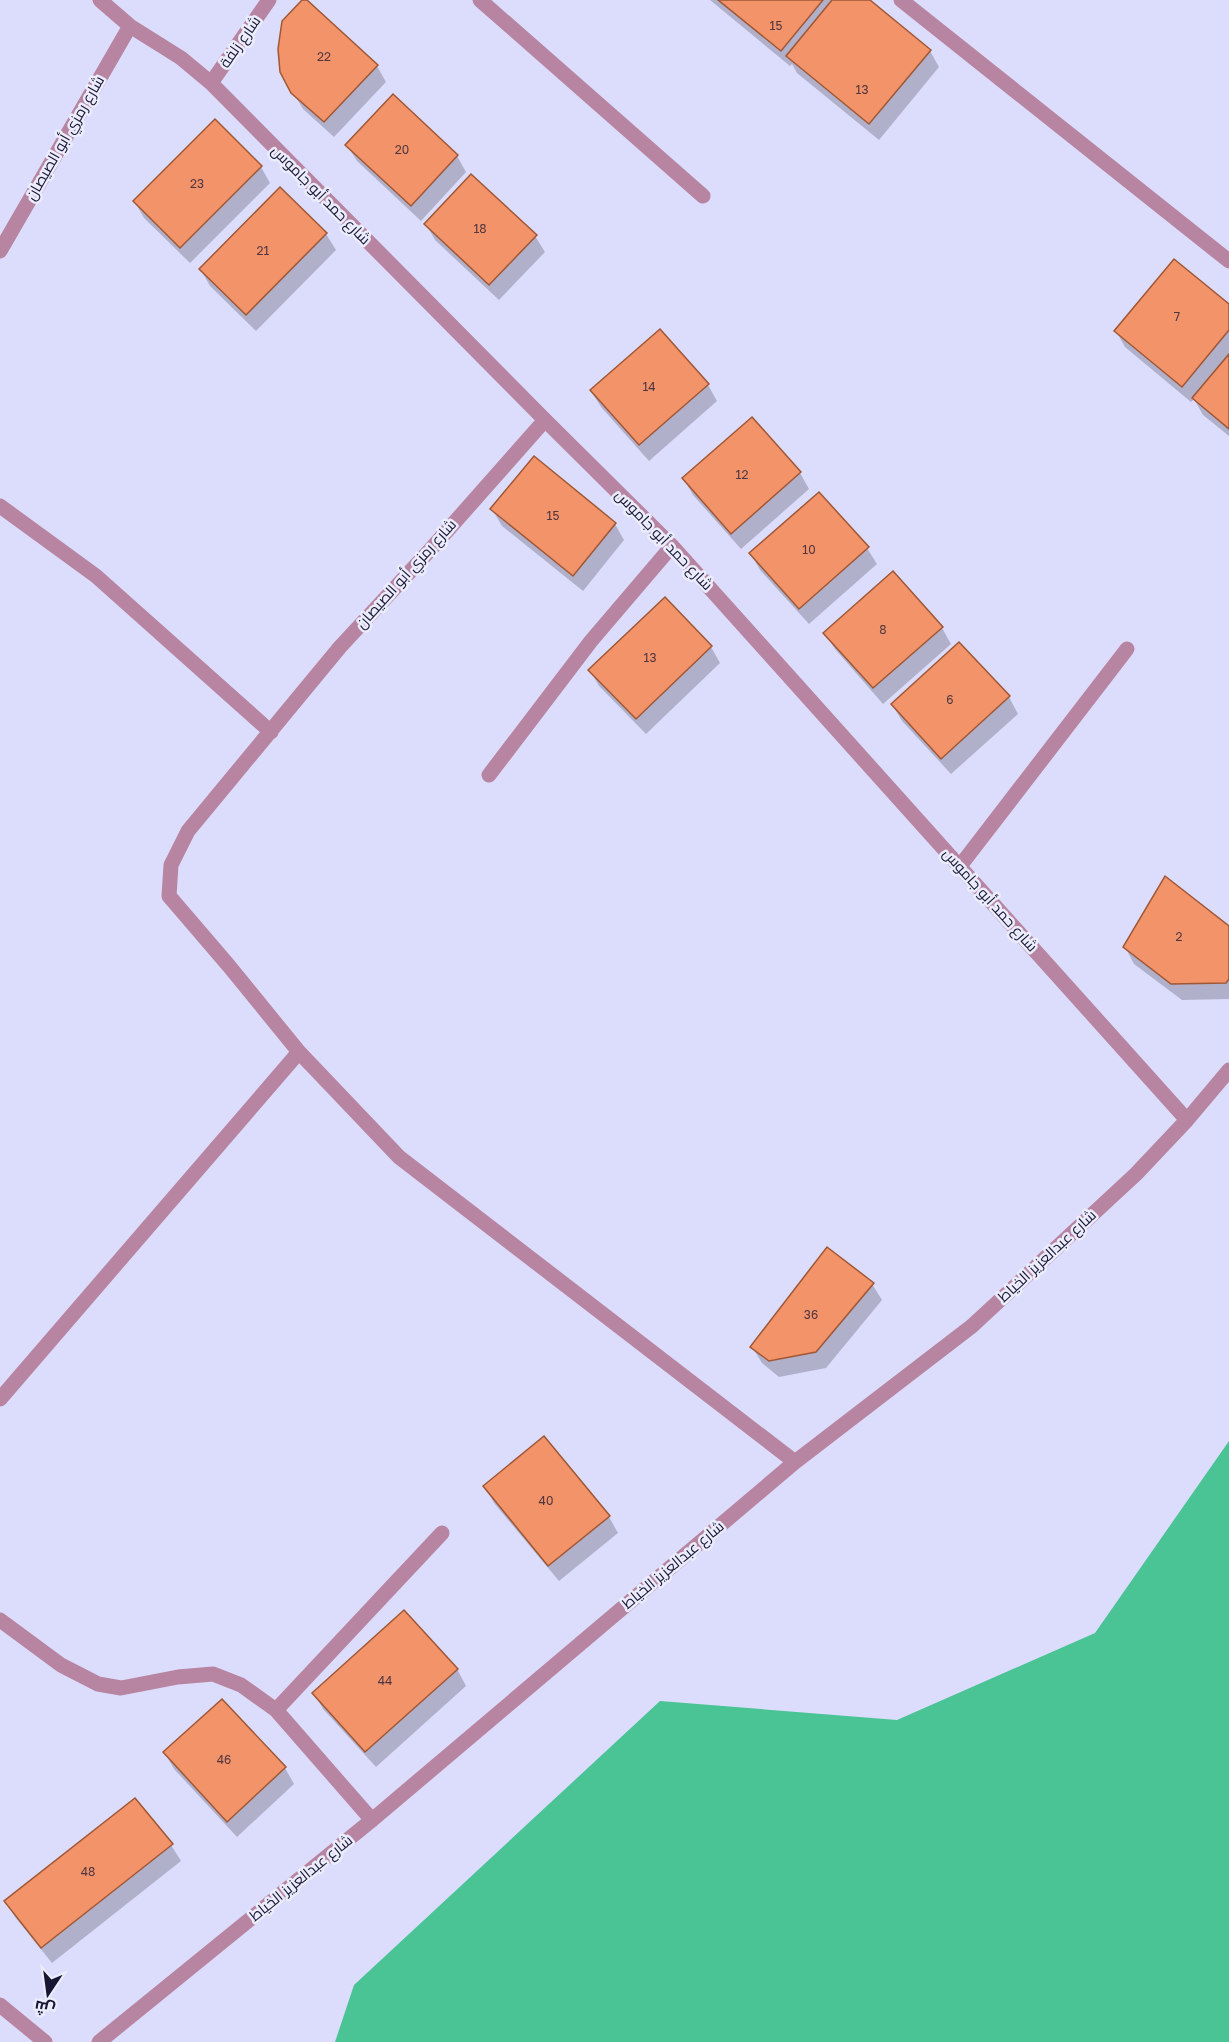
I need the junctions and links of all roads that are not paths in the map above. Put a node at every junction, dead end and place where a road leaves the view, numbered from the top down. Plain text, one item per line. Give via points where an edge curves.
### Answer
1 (100, 0) edge
2 (269, 0) edge
3 (480, 0) edge
4 (901, 0) edge
5 (130, 26) junction
6 (211, 83) junction
7 (703, 196) dead end
8 (0, 251) edge
9 (1229, 261) edge
10 (544, 420) junction
11 (0, 506) edge
12 (672, 546) junction
13 (1127, 649) dead end
14 (271, 732) junction
15 (489, 775) dead end
16 (960, 866) junction
17 (299, 1052) junction
18 (1229, 1070) edge
19 (1187, 1120) junction
20 (0, 1399) edge
21 (795, 1462) junction
22 (442, 1533) dead end
23 (0, 1620) edge
24 (276, 1710) junction
25 (372, 1820) junction
26 (0, 2005) edge
27 (45, 2042) edge
28 (99, 2042) edge

1 - 5 street, شارع حمد أبو جاموس
2 - 6 street, شارع زلفة
3 - 7 street
4 - 9 street
5 - 6 street, شارع حمد أبو جاموس via 182,58
5 - 8 street, شارع رمزي أبو الصيصان
6 - 10 street, شارع حمد أبو جاموس
10 - 12 street, شارع حمد أبو جاموس
10 - 14 street, شارع رمزي أبو الصيصان via 340,647
11 - 14 street via 96,576
12 - 15 street via 579,657
12 - 16 street, شارع حمد أبو جاموس
13 - 16 street
14 - 17 street, شارع رمزي أبو الصيصان via 188,831 171,865 169,896
16 - 19 street, شارع حمد أبو جاموس
17 - 20 street
17 - 21 street via 399,1157
18 - 19 street, شارع عبدالعزيز الخياط
19 - 21 street, شارع عبدالعزيز الخياط via 1136,1174 972,1326
21 - 25 street, شارع عبدالعزيز الخياط
22 - 24 street
23 - 24 street via 61,1665 98,1684 121,1688 213,1674 241,1685
24 - 25 street
25 - 28 street, شارع عبدالعزيز الخياط
26 - 27 street

